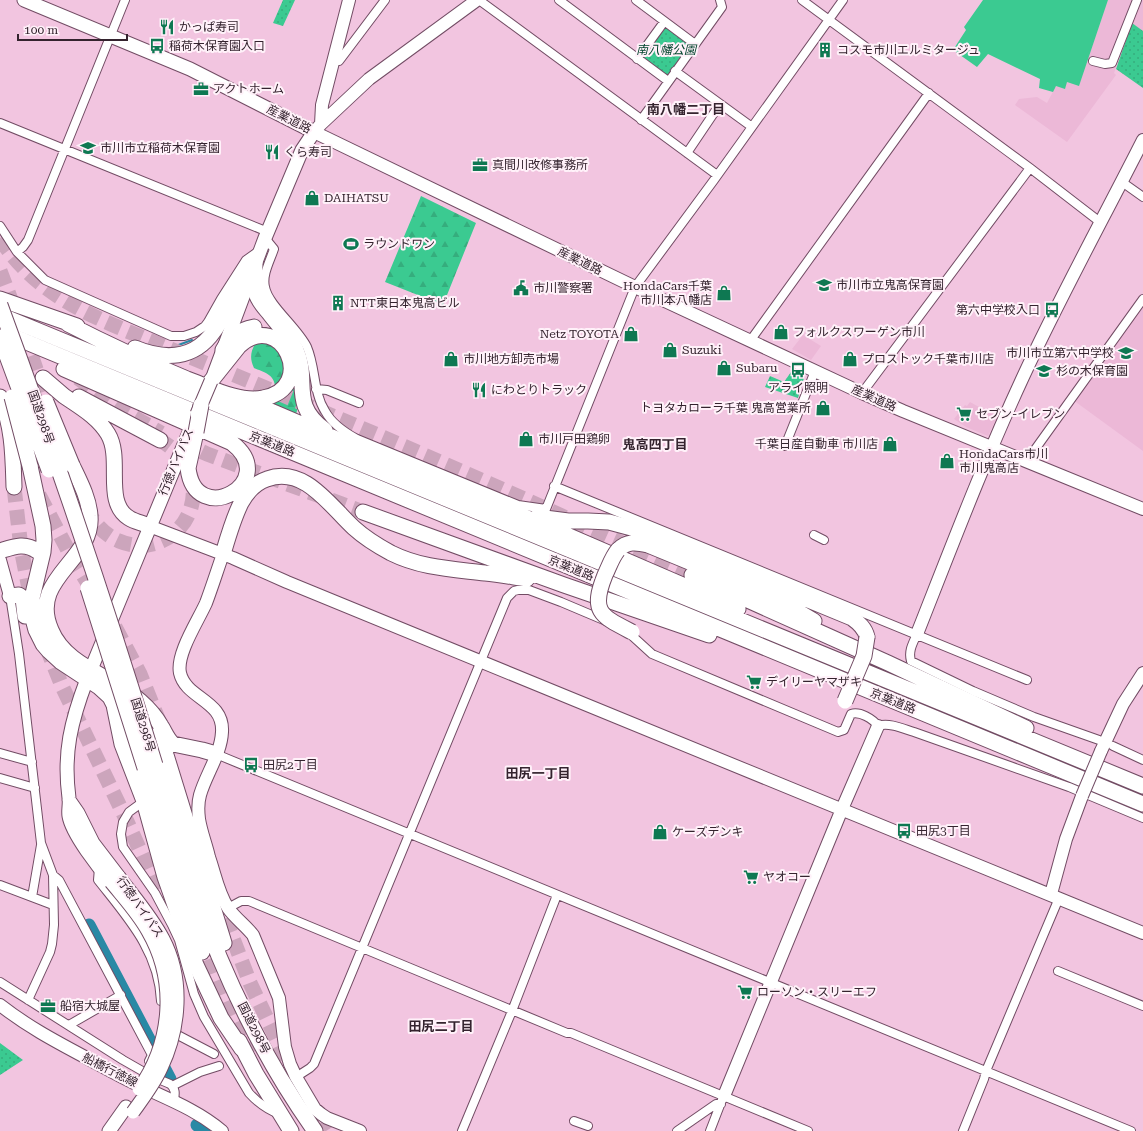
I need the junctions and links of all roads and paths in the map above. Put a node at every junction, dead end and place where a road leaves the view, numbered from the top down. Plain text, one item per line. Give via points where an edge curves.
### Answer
1 (24, 0) edge
2 (125, 0) edge
3 (349, 0) edge
4 (385, 0) edge
5 (478, 0) edge
6 (559, 0) edge
7 (636, 0) edge
8 (720, 0) edge
9 (802, 0) edge
10 (843, 0) edge
11 (1139, 3) edge
12 (829, 20) junction
13 (664, 22) junction
14 (111, 35) junction
15 (695, 44) junction
16 (637, 59) junction
17 (334, 60) junction
18 (1093, 61) dead end
19 (676, 71) junction
20 (668, 81) junction
21 (929, 93) junction
22 (720, 104) junction
23 (641, 120) junction
24 (0, 123) edge
25 (752, 127) junction
26 (318, 128) junction
27 (1143, 140) edge
28 (64, 149) junction
29 (687, 153) junction
30 (1030, 168) junction
31 (717, 175) junction
32 (1122, 182) junction
33 (1143, 198) edge
34 (1100, 222) junction
35 (0, 226) edge
36 (267, 235) junction
37 (17, 252) junction
38 (258, 257) junction
39 (635, 287) junction
40 (0, 292) edge
41 (0, 299) edge
42 (1143, 300) edge
43 (0, 306) tunnel mouth
44 (0, 315) edge
45 (68, 324) junction
46 (0, 332) edge
47 (0, 337) edge
48 (289, 339) junction
49 (750, 341) junction
50 (223, 350) junction
51 (0, 355) edge
52 (815, 371) junction
53 (43, 378) junction
54 (211, 381) junction
55 (316, 389) junction
56 (862, 393) junction
57 (0, 397) edge
58 (238, 397) junction
59 (359, 403) dead end
60 (201, 405) joint
61 (193, 431) junction
62 (160, 440) tunnel mouth
63 (355, 446) junction
64 (785, 446) dead end
65 (991, 446) junction
66 (1028, 462) junction
67 (554, 486) junction
68 (14, 487) tunnel mouth
69 (1143, 510) edge
70 (363, 512) tunnel mouth
71 (518, 514) junction
72 (149, 526) junction
73 (814, 535) dead end
74 (824, 540) dead end
75 (0, 551) edge
76 (223, 554) junction
77 (0, 560) edge
78 (60, 574) junction
79 (692, 575) tunnel mouth
80 (564, 585) junction
81 (10, 596) junction
82 (632, 632) dead end
83 (916, 634) junction
84 (482, 661) junction
85 (888, 663) junction
86 (69, 667) junction
87 (89, 674) junction
88 (1143, 674) edge
89 (876, 677) junction
90 (1027, 680) dead end
91 (844, 681) junction
92 (845, 701) dead end
93 (153, 715) junction
94 (878, 726) junction
95 (1100, 746) junction
96 (1113, 746) dead end
97 (192, 748) junction
98 (0, 753) edge
99 (126, 754) junction
100 (216, 754) junction
101 (1143, 760) edge
102 (32, 762) junction
103 (155, 763) junction
104 (0, 778) edge
105 (175, 785) junction
106 (1143, 786) edge
107 (35, 788) junction
108 (69, 800) junction
109 (144, 801) junction
110 (1143, 804) edge
111 (842, 809) junction
112 (1143, 818) edge
113 (409, 833) junction
114 (41, 843) junction
115 (99, 868) junction
116 (53, 875) junction
117 (115, 880) junction
118 (0, 885) edge
119 (557, 895) junction
120 (1055, 896) junction
121 (32, 897) junction
122 (53, 905) junction
123 (228, 908) junction
124 (1143, 933) edge
125 (362, 947) junction
126 (1058, 971) dead end
127 (0, 982) edge
128 (771, 982) junction
129 (120, 995) junction
130 (28, 1000) junction
131 (0, 1005) edge
132 (1143, 1006) edge
133 (512, 1011) junction
134 (69, 1025) junction
135 (169, 1030) junction
136 (242, 1050) junction
137 (214, 1054) dead end
138 (219, 1066) dead end
139 (276, 1069) junction
140 (986, 1071) junction
141 (143, 1072) junction
142 (151, 1076) junction
143 (296, 1077) junction
144 (172, 1086) junction
145 (174, 1100) junction
146 (723, 1100) junction
147 (280, 1114) junction
148 (574, 1121) dead end
149 (588, 1126) dead end
150 (348, 1128) edge
151 (109, 1131) edge
152 (120, 1131) edge
153 (222, 1131) edge
154 (291, 1131) edge
155 (315, 1131) edge
156 (360, 1131) edge
157 (462, 1131) edge
158 (677, 1131) edge
159 (710, 1131) edge
160 (808, 1131) edge
161 (962, 1131) edge
162 (1131, 1131) edge

1 - 14 main road, 産業道路
2 - 14 street
3 - 17 street
4 - 17 street via 339,61
5 - 23 street
5 - 26 street via 369,79
6 - 16 street
7 - 13 street
8 - 15 street via 722,7
9 - 12 street
10 - 12 street
11 - 18 street via 1112,63
12 - 21 street
12 - 25 street
13 - 15 street
13 - 16 street
14 - 26 main road, 産業道路 via 190,68
14 - 28 street
15 - 19 street
16 - 20 street
17 - 26 street
19 - 20 street
19 - 22 street
20 - 23 street
21 - 30 street
21 - 49 street
22 - 25 street
22 - 29 street
23 - 29 street
24 - 28 street
25 - 31 street
26 - 36 main road via 302,150
26 - 39 street, 産業道路
27 - 32 street
28 - 36 street
28 - 37 street via 28,240
29 - 31 street
30 - 34 street
30 - 56 street
31 - 39 street
32 - 33 street
32 - 34 street
34 - 65 street
35 - 37 street
36 - 38 main road
36 - 55 street via 274,249 264,279 266,292 306,347 313,365
37 - 38 street via 40,276 51,283 164,334 178,337 196,332 205,326 246,260
38 - 45 highway via 214,332 203,344 188,352 171,356 151,353
38 - 48 highway via 255,288 258,299
38 - 50 main road
39 - 49 street, 産業道路
39 - 67 street
40 - 78 highway, bridge via 88,504 90,522 83,546
41 - 45 highway
42 - 66 street
43 - 103 highway, 国道298号, bridge via 95,575
44 - 89 highway, 京葉道路
45 - 58 highway via 146,362
46 - 91 highway, 京葉道路
47 - 61 highway via 100,385 232,443 245,459 247,468 244,482 232,494 222,498 212,497 202,494 194,485 188,468
47 - 103 highway, 国道298号, bridge via 81,566
48 - 50 highway via 274,330 250,328 231,338
48 - 63 highway via 299,358 302,396 311,418 327,432
49 - 52 street, 産業道路
50 - 54 main road
51 - 53 highway
51 - 86 highway, bridge via 18,415 43,526 43,552 32,598 34,622 49,651
52 - 56 street, 産業道路
52 - 64 street
53 - 62 highway
53 - 72 highway via 105,429 114,452 114,488 117,501 129,518
54 - 58 highway via 239,346 248,339 264,336 279,342 291,362 290,375 285,386 264,398
54 - 60 main road, bridge
55 - 59 street via 327,390
55 - 67 street via 329,418 350,435 518,505 546,509
56 - 65 street, 産業道路
57 - 68 highway via 12,441
58 - 63 highway
60 - 61 highway, bridge
61 - 72 main road, 行徳バイパス
63 - 71 highway
65 - 66 street, 産業道路
65 - 83 street
66 - 69 street, 産業道路
67 - 83 street
70 - 80 highway
71 - 89 highway via 737,609
71 - 92 highway, bridge via 558,521 609,522 639,530 848,617 861,625 867,637 864,656
72 - 76 street
72 - 87 main road, 行徳バイパス
73 - 74 street
75 - 78 highway via 22,545 32,547
76 - 80 highway via 238,509 251,489 262,481 282,476 297,478 310,486 361,534 404,558 444,569 498,574
76 - 84 street
76 - 100 street via 180,665 185,684 217,711 222,723
77 - 81 street
78 - 87 highway via 47,601 50,630 64,650
79 - 85 highway
80 - 91 highway
81 - 86 highway via 19,595 23,598 26,622 38,649 52,660
81 - 102 street
82 - 85 highway, bridge via 607,619 598,605 601,584 613,557 623,545 630,542 644,544 753,588
83 - 90 street
83 - 95 street via 910,650 910,662
84 - 94 street via 507,598 514,591 523,589 561,602 629,633 652,654 838,732 844,730 854,713 874,720
84 - 111 street
84 - 113 street
85 - 106 highway
86 - 87 highway
87 - 93 highway via 138,699
87 - 99 highway via 114,705
87 - 108 main road, 行徳バイパス via 72,721 67,748
88 - 95 street
89 - 106 highway, 京葉道路
91 - 110 highway, 京葉道路
93 - 97 highway via 170,741 177,746
93 - 103 highway via 162,736
94 - 111 street
94 - 112 street via 888,725 914,732 1069,788
95 - 120 street, bridge via 1066,839
96 - 101 street
97 - 100 highway
97 - 103 highway
97 - 105 highway via 177,761
98 - 102 street
99 - 103 highway via 138,762
99 - 109 highway
100 - 113 street
100 - 123 street via 200,797 199,818 219,888
102 - 107 street
103 - 105 highway
103 - 136 highway, 国道298号 via 200,948
103 - 139 highway, 国道298号 via 185,863 213,940 243,1006
104 - 107 street
105 - 139 highway via 222,938
107 - 114 street
108 - 115 main road, 行徳バイパス via 69,816 74,828
108 - 117 main road, 行徳バイパス
109 - 136 highway via 165,877 196,966 221,1018
109 - 147 street via 129,812 123,822 120,834 123,847 155,893 179,940 194,994 228,1058 257,1102
111 - 120 street
111 - 128 street
113 - 119 street
113 - 125 street
114 - 116 street
114 - 121 street
115 - 117 main road, 行徳バイパス
115 - 135 street via 98,880 144,942 157,976 160,1019 163,1026
116 - 122 street
116 - 129 street via 59,880
117 - 151 main road, 行徳バイパス, bridge via 154,942 163,968 168,996 164,1034 155,1059 144,1081
117 - 152 main road, 行徳バイパス, bridge via 146,912 163,940 174,972 177,996 174,1031 166,1057 150,1088
118 - 121 street
119 - 128 street
119 - 133 street
120 - 124 street
120 - 140 street
121 - 122 street
122 - 130 street via 52,944
123 - 125 street via 241,901 249,901
123 - 143 street via 253,934 279,998 285,1047
125 - 133 street
125 - 143 street via 314,1064
126 - 132 street
127 - 130 street
128 - 140 street
128 - 146 street
129 - 134 street
129 - 141 street via 152,1055
130 - 134 street
131 - 145 street, 船橋行徳線 via 46,1037 124,1078
133 - 146 street via 571,1033
133 - 157 street
134 - 141 street
135 - 137 street
135 - 142 street
136 - 147 highway, 国道298号
138 - 144 street
139 - 155 highway, 国道298号
140 - 161 street
140 - 162 street
141 - 142 street
142 - 144 street
143 - 150 street via 321,1114
144 - 145 street via 176,1094
145 - 153 street, 船橋行徳線
146 - 158 street
146 - 159 street
146 - 160 street
147 - 154 highway, 国道298号
148 - 149 street
150 - 156 street

